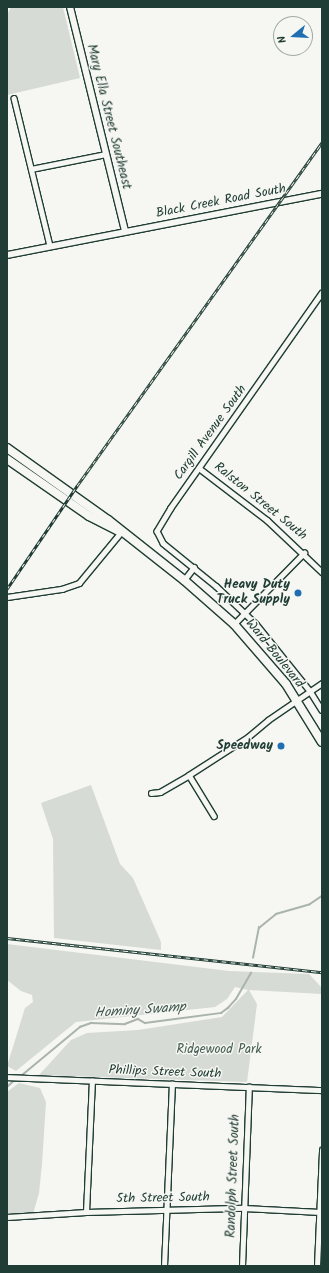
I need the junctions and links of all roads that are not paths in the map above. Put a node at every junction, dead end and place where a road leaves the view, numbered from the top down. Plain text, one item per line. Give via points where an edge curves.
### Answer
1 (70, 7) edge
2 (14, 98) dead end
3 (106, 154) junction
4 (31, 169) junction
5 (322, 194) edge
6 (125, 231) junction
7 (50, 246) junction
8 (7, 255) edge
9 (322, 293) edge
10 (7, 448) edge
11 (7, 459) edge
12 (200, 468) junction
13 (121, 532) junction
14 (304, 553) junction
15 (194, 567) junction
16 (322, 572) edge
17 (184, 580) junction
18 (7, 597) edge
19 (245, 612) junction
20 (234, 624) junction
21 (322, 683) edge
22 (310, 691) junction
23 (296, 700) junction
24 (322, 710) edge
25 (322, 742) edge
26 (189, 775) junction
27 (151, 793) dead end
28 (214, 816) dead end
29 (7, 1077) edge
30 (92, 1081) junction
31 (172, 1084) junction
32 (249, 1087) junction
33 (322, 1090) edge
34 (322, 1150) edge
35 (244, 1208) junction
36 (166, 1210) junction
37 (86, 1212) junction
38 (320, 1212) junction
39 (7, 1217) edge
40 (164, 1266) edge
41 (242, 1266) edge
42 (318, 1266) edge

1 - 3 street, Mary Ella Street Southeast
2 - 4 street
3 - 4 street
3 - 6 street, Mary Ella Street Southeast
4 - 7 street
5 - 6 street, Black Creek Road South
6 - 7 street, Black Creek Road South
7 - 8 street, Black Creek Road South
9 - 12 street, Cargill Avenue South
10 - 13 highway, Ward Boulevard
11 - 13 highway, Ward Boulevard via 89,516
12 - 14 street, Ralston Street South
12 - 15 street, Cargill Avenue South via 158,531 163,543
13 - 17 highway, Ward Boulevard
13 - 18 street via 79,583 62,589
14 - 16 street, Ralston Street South
14 - 19 street
15 - 17 street
15 - 19 street
17 - 20 highway, Ward Boulevard
19 - 20 street
19 - 22 street
20 - 23 highway, Ward Boulevard via 266,659
21 - 22 street
22 - 23 street
22 - 24 street
23 - 25 highway, Ward Boulevard
23 - 26 street via 248,737
26 - 27 street via 160,792
26 - 28 street
29 - 30 street, Phillips Street South
30 - 31 street, Phillips Street South
30 - 37 street
31 - 32 street, Phillips Street South
31 - 36 street
32 - 33 street, Phillips Street South
32 - 35 street, Randolph Street South
34 - 38 street
35 - 36 street, 5th Street South
35 - 38 street, 5th Street South
35 - 41 street, Randolph Street South
36 - 37 street, 5th Street South
36 - 40 street
37 - 39 street, 5th Street South
38 - 42 street

